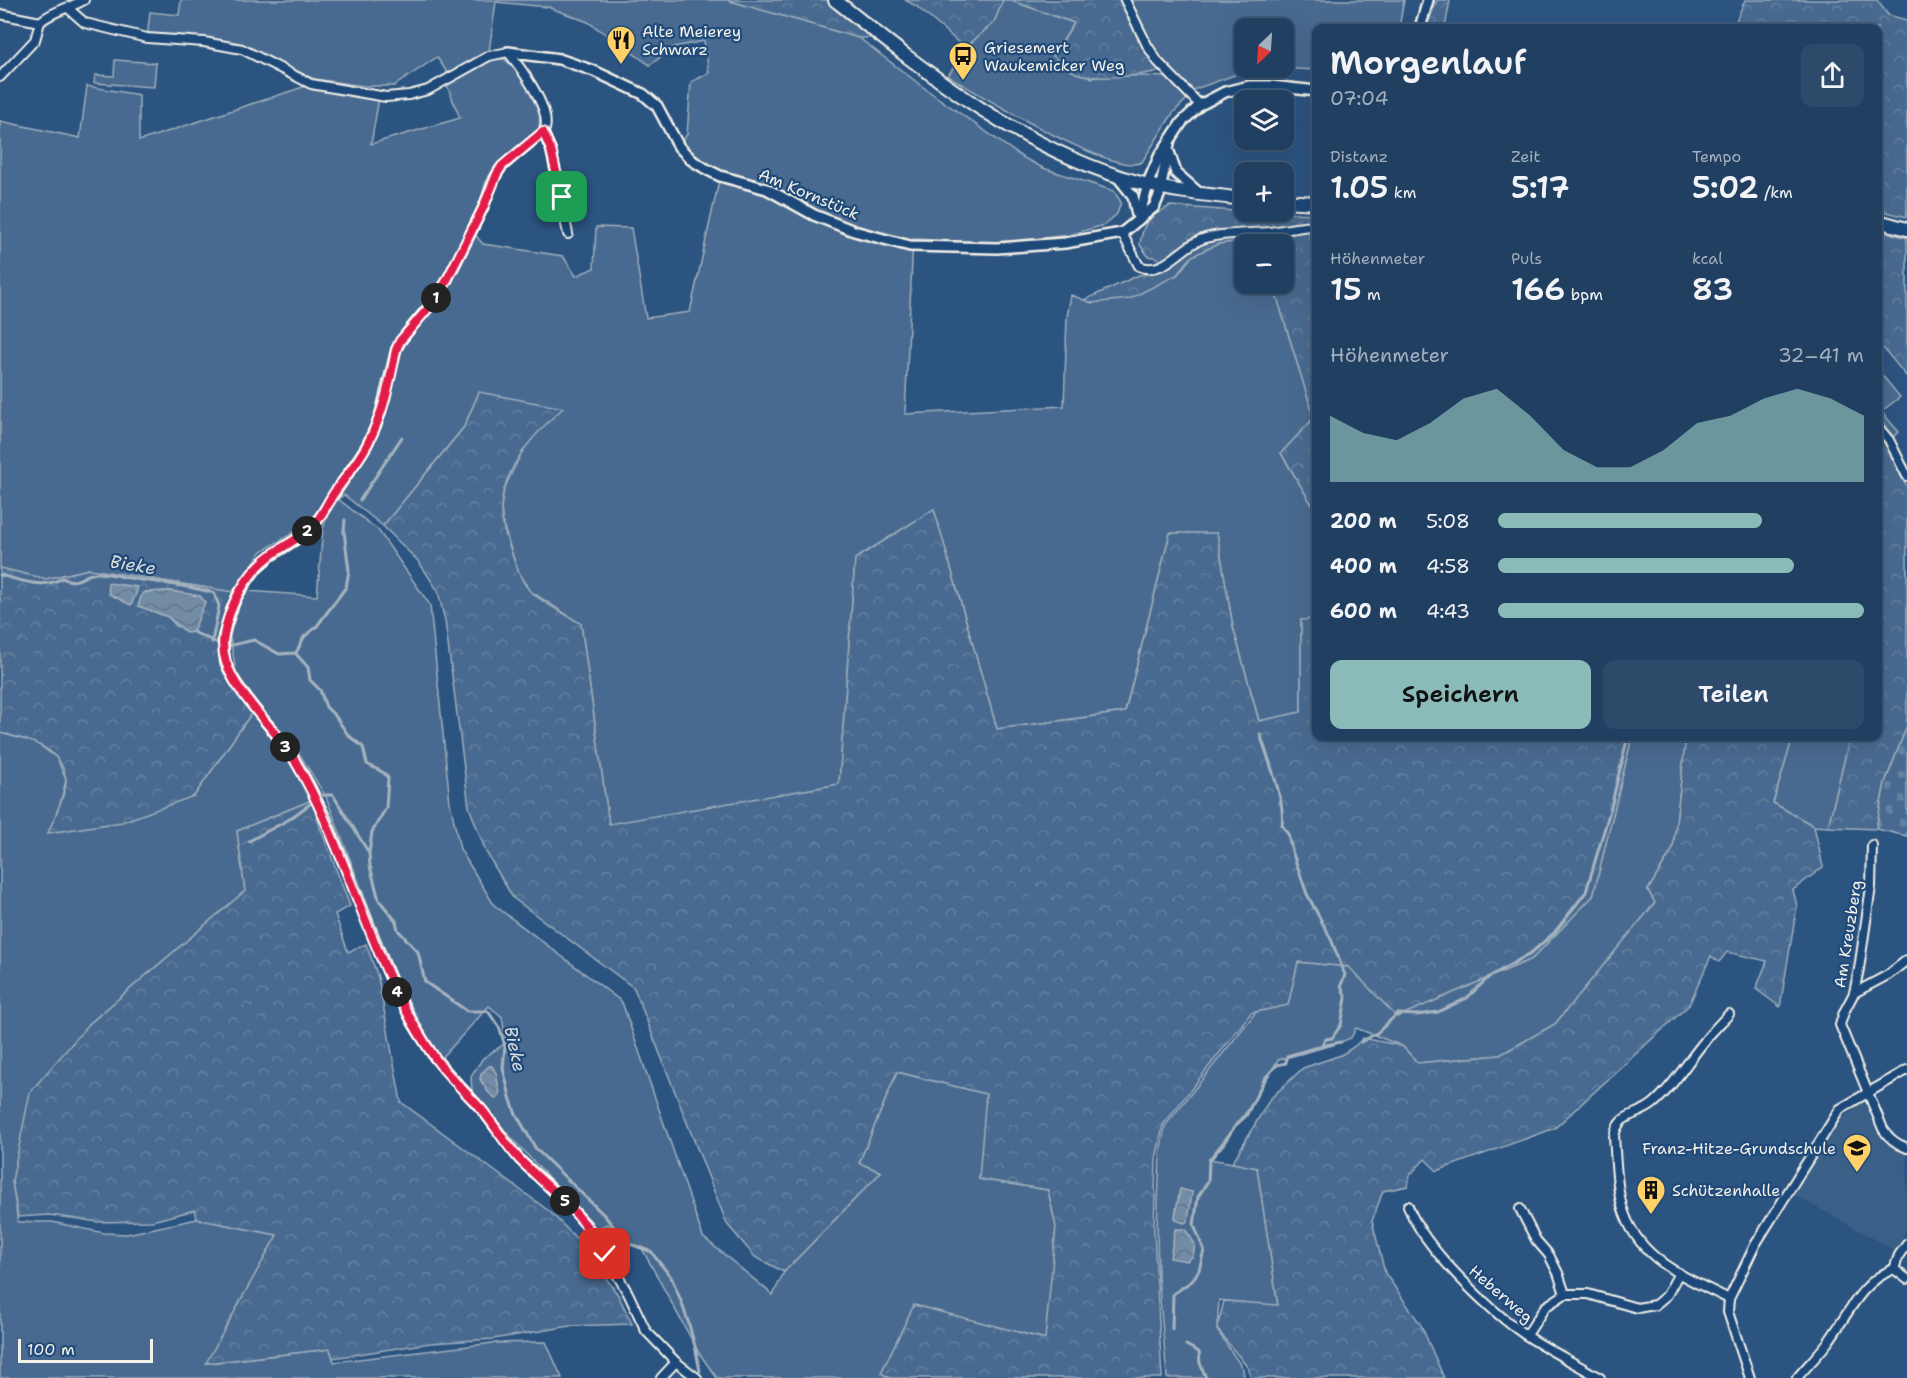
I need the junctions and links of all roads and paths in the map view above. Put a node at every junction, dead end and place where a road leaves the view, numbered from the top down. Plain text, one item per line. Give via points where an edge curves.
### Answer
1 (84, 0) edge
2 (835, 0) edge
3 (1125, 0) edge
4 (1428, 0) edge
5 (69, 9) junction
6 (0, 14) edge
7 (40, 22) junction
8 (1421, 24) edge
9 (508, 52) junction
10 (0, 77) edge
11 (1312, 90) edge
12 (1200, 105) junction
13 (543, 132) junction
14 (1169, 144) junction
15 (1117, 176) junction
16 (1155, 187) junction
17 (1201, 195) junction
18 (1234, 199) edge
19 (1294, 202) edge
20 (1312, 203) edge
21 (1138, 220) junction
22 (1882, 222) edge
23 (1312, 226) edge
24 (1907, 229) edge
25 (1122, 233) junction
26 (568, 234) dead end
27 (1882, 432) edge
28 (1907, 476) edge
29 (1872, 845) dead end
30 (1907, 960) edge
31 (1854, 993) junction
32 (1729, 1014) dead end
33 (1907, 1070) edge
34 (1868, 1091) junction
35 (1907, 1148) edge
36 (1408, 1206) dead end
37 (1520, 1209) dead end
38 (1907, 1244) edge
39 (1894, 1269) junction
40 (1679, 1273) junction
41 (1907, 1279) edge
42 (1565, 1294) junction
43 (1729, 1299) junction
44 (1527, 1335) junction
45 (676, 1362) junction
46 (661, 1378) edge
47 (697, 1378) edge
48 (1599, 1378) edge
49 (1750, 1378) edge
50 (1797, 1378) edge

1 - 5 street
2 - 15 main road via 988,115 1052,150
3 - 12 street via 1158,62
4 - 8 street
5 - 7 street via 47,15
5 - 9 street via 84,24 147,38 242,49 312,84 386,97 428,90 489,56
6 - 7 street
7 - 10 street via 35,40
9 - 13 street via 536,92 545,124
9 - 25 street, Am Kornstück via 559,59 642,94 657,106 679,147 693,161 720,176 767,189 854,231 910,246 964,248 1065,243
11 - 12 street via 1249,86 1225,92
12 - 14 street via 1182,122
13 - 26 street via 551,150
13 - 45 street via 502,166 446,282 400,341 379,418 367,445 310,529 270,556 237,596 223,636 225,663 310,786 391,979 434,1057 520,1160 587,1225 628,1293 645,1331
14 - 16 street, Am Kornstück
14 - 17 street via 1176,173
15 - 16 main road
15 - 21 street via 1133,196
16 - 17 main road
16 - 21 street, Am Kornstück via 1154,207
17 - 18 main road
19 - 20 main road
21 - 25 street, Am Kornstück
22 - 24 main road
23 - 25 street via 1198,240 1152,269 1139,266
27 - 28 street
29 - 31 street, Am Kreuzberg via 1871,887
30 - 31 street
31 - 34 street, Am Kreuzberg via 1840,1025
32 - 40 street via 1653,1104 1615,1127 1621,1205 1632,1233 1663,1265
33 - 34 street
34 - 35 street, Am Kreuzberg via 1887,1137
34 - 43 street via 1840,1109 1755,1245
36 - 44 street, Heberweg via 1426,1240 1462,1280
37 - 42 street via 1558,1272
38 - 39 street
39 - 41 street
39 - 50 street via 1872,1281
40 - 42 street via 1667,1295 1655,1305 1637,1308 1588,1294
40 - 43 street
42 - 44 street via 1545,1307
43 - 49 street via 1728,1312
44 - 48 street, Heberweg
45 - 46 street
45 - 47 street

